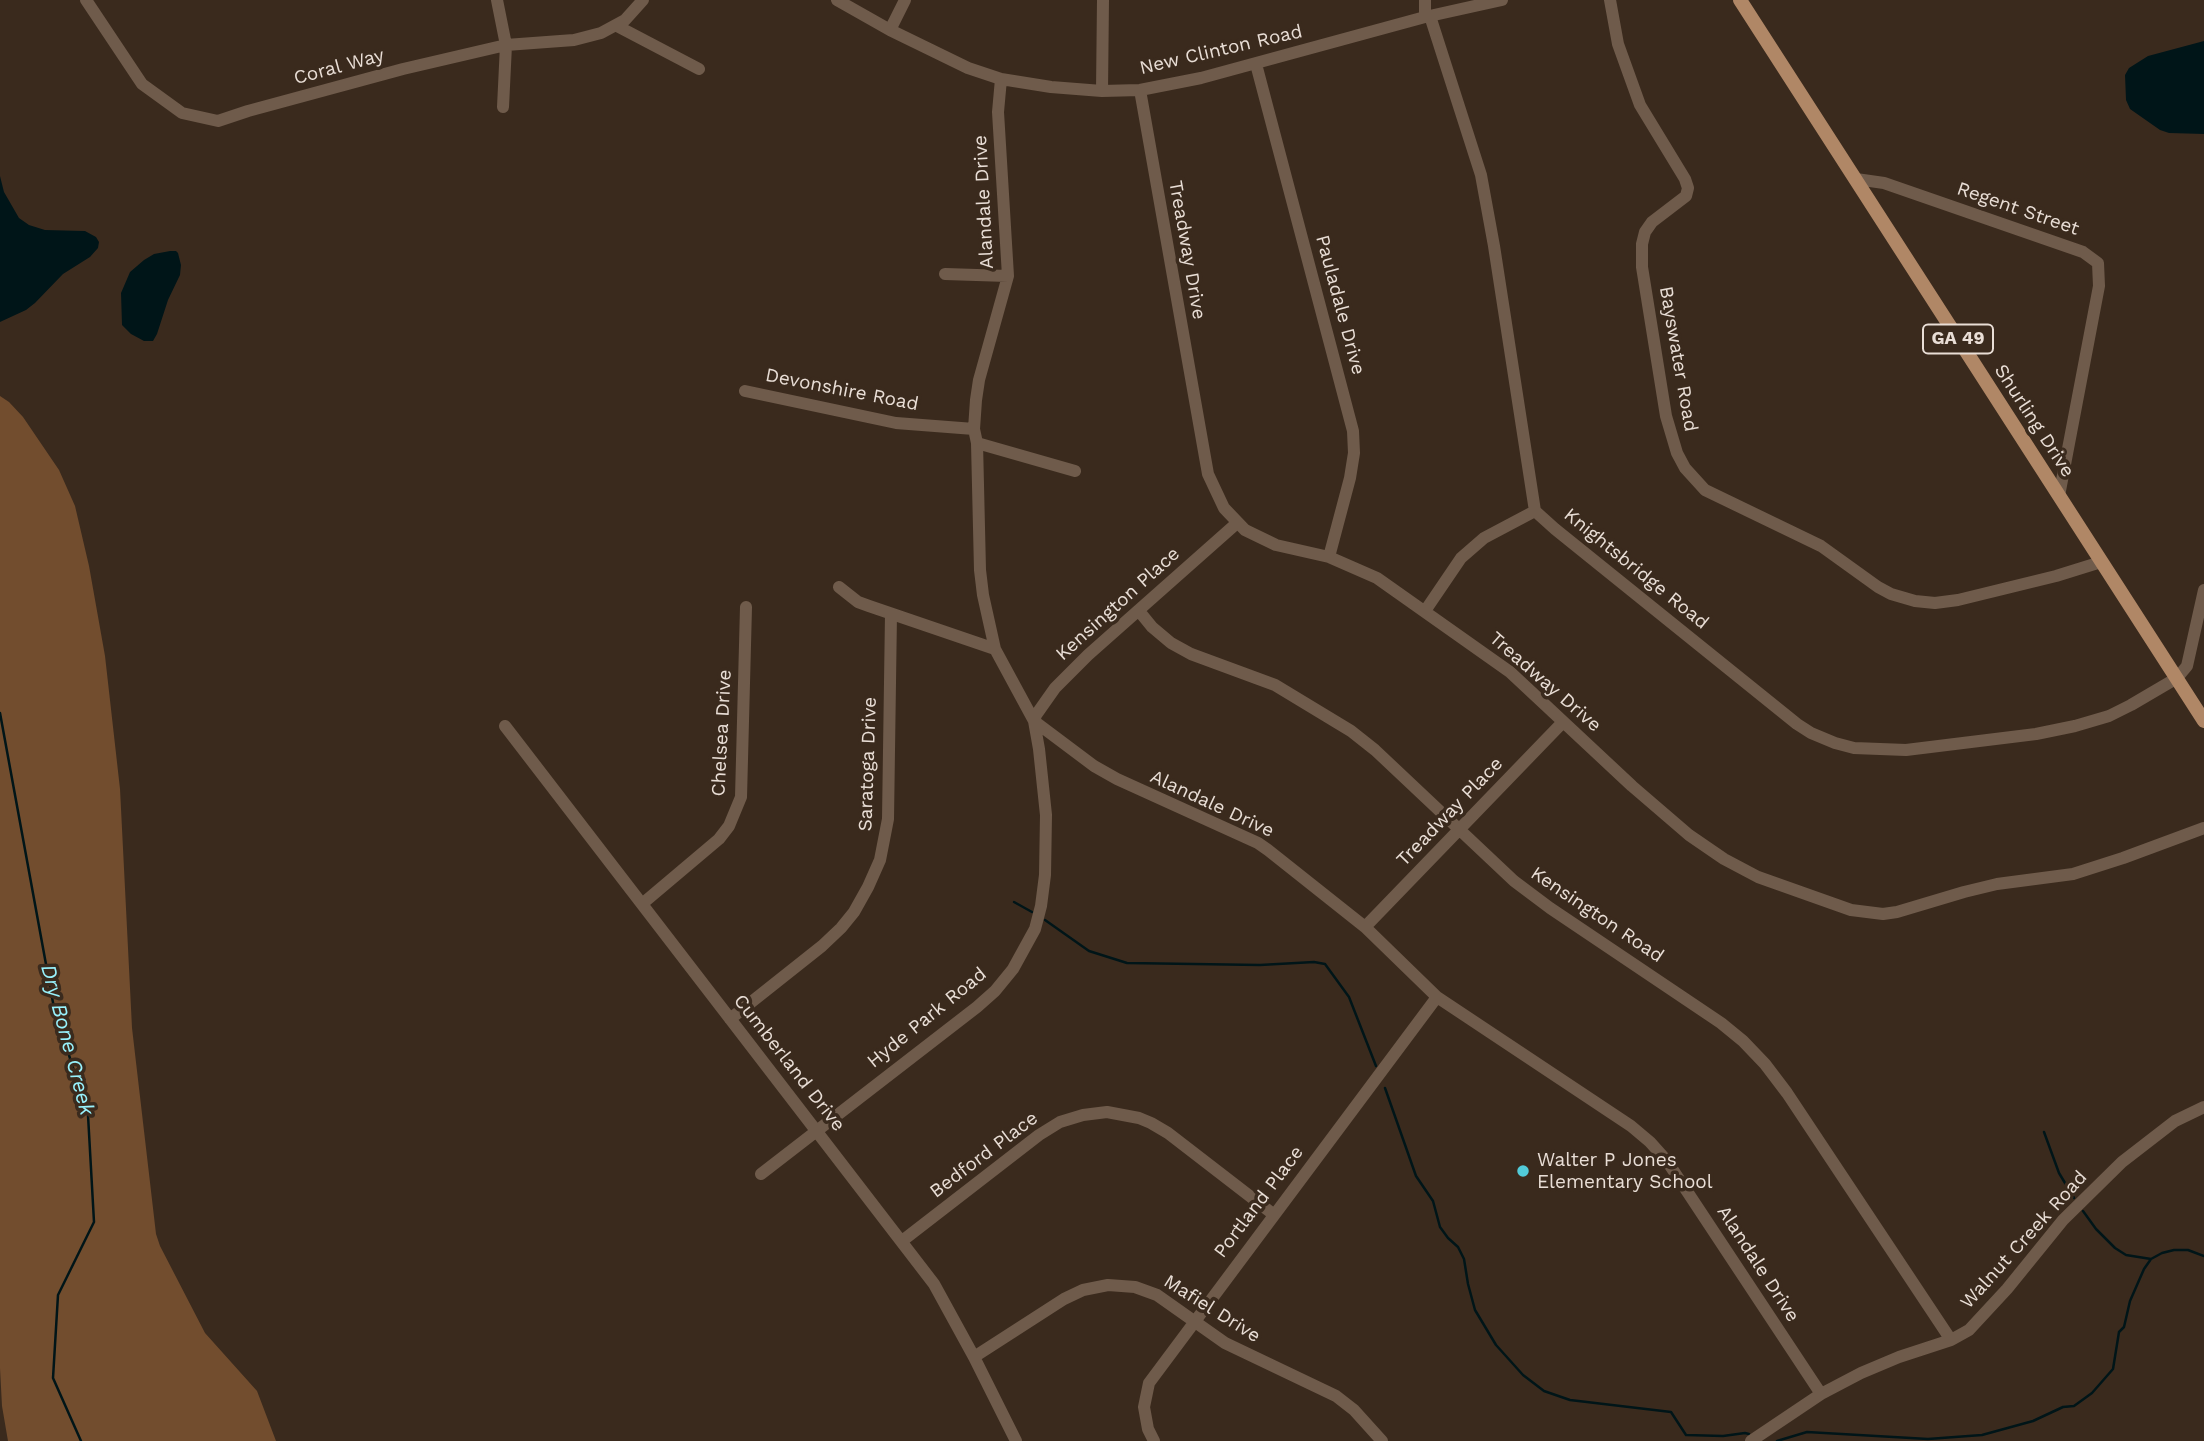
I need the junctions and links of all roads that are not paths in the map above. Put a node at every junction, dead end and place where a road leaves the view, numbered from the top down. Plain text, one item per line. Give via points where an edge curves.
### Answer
1 (86, 0) edge
2 (497, 0) edge
3 (643, 0) edge
4 (837, 0) edge
5 (905, 0) edge
6 (1103, 0) edge
7 (1425, 0) edge
8 (1502, 0) edge
9 (1610, 0) edge
10 (1740, 0) edge
11 (1428, 16) junction
12 (617, 26) junction
13 (890, 30) junction
14 (506, 45) junction
15 (1256, 64) junction
16 (699, 69) dead end
17 (1001, 79) junction
18 (1140, 90) junction
19 (1102, 91) junction
20 (503, 107) dead end
21 (1856, 179) junction
22 (945, 274) dead end
23 (1008, 276) junction
24 (745, 391) dead end
25 (974, 429) junction
26 (977, 443) junction
27 (1075, 471) dead end
28 (2059, 496) junction
29 (1535, 510) junction
30 (1237, 523) junction
31 (1329, 557) junction
32 (2101, 562) junction
33 (839, 587) dead end
34 (2204, 590) edge
35 (746, 607) dead end
36 (1139, 611) junction
37 (1425, 611) junction
38 (891, 614) junction
39 (995, 649) junction
40 (2177, 678) junction
41 (1034, 721) junction
42 (2204, 721) edge
43 (1563, 722) junction
44 (505, 726) dead end
45 (2204, 828) edge
46 (1460, 829) junction
47 (642, 904) junction
48 (1364, 928) junction
49 (1437, 997) junction
50 (730, 1019) junction
51 (2204, 1107) edge
52 (816, 1131) junction
53 (761, 1174) dead end
54 (1273, 1214) junction
55 (902, 1241) junction
56 (1193, 1321) junction
57 (1951, 1340) junction
58 (974, 1357) junction
59 (1821, 1394) junction
60 (1016, 1441) edge
61 (1154, 1441) edge
62 (1382, 1441) edge
63 (1751, 1441) edge

1 - 14 street, Coral Way via 142,84 182,113 218,121
2 - 14 street
3 - 12 street, Coral Way
4 - 13 street, New Clinton Road
5 - 13 street
6 - 19 street
7 - 11 street, Knightsbridge Road
8 - 11 street, New Clinton Road
9 - 32 street, Bayswater Road via 1618,44 1635,94 1688,188 1686,196 1652,222 1642,244 1666,416 1685,468 1705,490 1821,545 1878,587 1915,601 1958,600
10 - 21 main road, Shurling Drive / GA 49
11 - 15 street, New Clinton Road
11 - 29 street, Knightsbridge Road via 1481,175
12 - 14 street, Coral Way via 574,40
12 - 16 street
13 - 17 street, New Clinton Road via 946,59
14 - 20 street
15 - 18 street, New Clinton Road
15 - 31 street, Pauladale Drive via 1353,431 1350,478
17 - 19 street, New Clinton Road
17 - 23 street, Alandale Drive via 998,112
18 - 19 street, New Clinton Road
18 - 30 street, Treadway Drive via 1208,474 1219,500
21 - 28 main road, Shurling Drive / GA 49
21 - 28 street, Regent Street via 1884,183 2083,252 2098,263 2099,286
22 - 23 street
23 - 25 street, Alandale Drive via 979,380
24 - 25 street, Devonshire Road via 896,423
25 - 26 street, Alandale Drive
26 - 27 street
26 - 39 street, Alandale Drive via 980,570
28 - 32 main road, Shurling Drive / GA 49
29 - 37 street via 1484,538 1461,558
29 - 40 street, Knightsbridge Road via 1797,724 1835,743 1906,750 2062,729 2109,716
30 - 31 street, Treadway Drive via 1276,545
30 - 36 street, Kensington Place
31 - 37 street, Treadway Drive via 1377,578
32 - 40 main road, Shurling Drive / GA 49
33 - 38 street via 858,601
34 - 40 street via 2187,666
35 - 47 street, Chelsea Drive via 741,797 719,839
36 - 41 street, Kensington Place via 1055,688
36 - 46 street, Kensington Road via 1181,649 1275,685 1351,731
37 - 43 street, Treadway Drive via 1510,672
38 - 39 street
38 - 50 street, Saratoga Drive via 888,819 880,860 869,887 841,928
39 - 41 street, Alandale Drive
40 - 42 main road, Shurling Drive / GA 49
41 - 48 street, Alandale Drive via 1116,779 1258,843
41 - 52 street, Hyde Park Road via 1043,782 1045,875 1035,929 1025,949 995,991 977,1007
43 - 45 street, Treadway Drive via 1689,835 1724,859 1778,885 1867,913 1897,912 1997,884 2073,874
43 - 46 street, Treadway Place
44 - 47 street, Cumberland Drive
46 - 48 street, Treadway Place
46 - 57 street, Kensington Road via 1550,908 1743,1041 1787,1093
47 - 50 street, Cumberland Drive
48 - 49 street, Alandale Drive
49 - 54 street, Portland Place
49 - 59 street, Alandale Drive via 1650,1142 1674,1171
50 - 52 street, Cumberland Drive
51 - 57 street, Walnut Creek Road via 2175,1121 2122,1162 2063,1220 1969,1330
52 - 53 street, Hyde Park Road
52 - 55 street, Cumberland Drive
54 - 55 street, Bedford Place via 1168,1133 1139,1118 1107,1112 1060,1122
54 - 56 street, Portland Place
55 - 58 street, Cumberland Drive via 946,1303
56 - 58 street, Mafiel Drive via 1157,1296 1135,1287 1108,1285 1064,1299
56 - 61 street, Portland Place via 1149,1383 1144,1407
56 - 62 street, Mafiel Drive via 1225,1343 1336,1396
57 - 59 street, Walnut Creek Road via 1899,1357
58 - 60 street, Cumberland Drive
59 - 63 street, Walnut Creek Road

